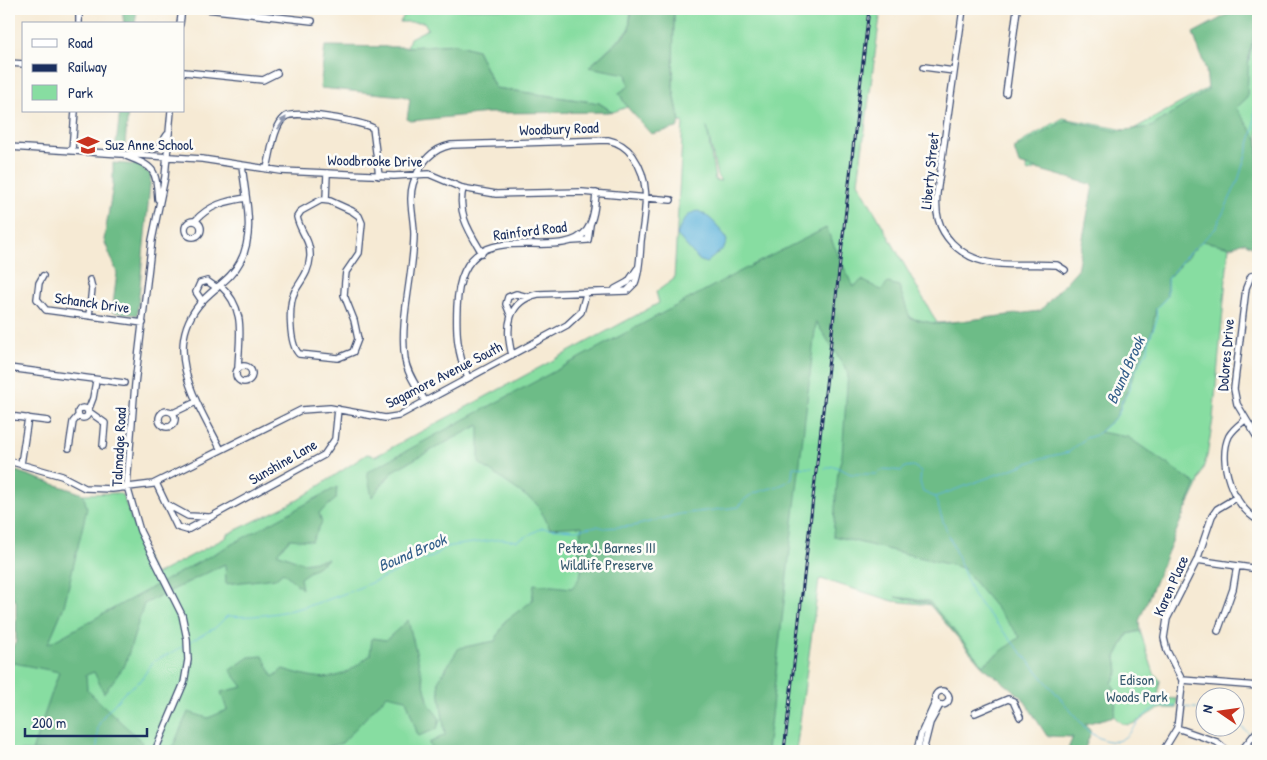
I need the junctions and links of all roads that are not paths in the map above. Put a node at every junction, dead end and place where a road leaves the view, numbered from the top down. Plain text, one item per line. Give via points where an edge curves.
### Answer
1 (80, 9) edge
2 (182, 9) edge
3 (206, 9) edge
4 (963, 9) edge
5 (1017, 9) edge
6 (312, 21) dead end
7 (79, 22) edge
8 (180, 22) edge
9 (9, 63) edge
10 (22, 64) edge
11 (924, 67) dead end
12 (954, 71) junction
13 (185, 72) edge
14 (278, 73) dead end
15 (1006, 92) dead end
16 (75, 112) edge
17 (171, 112) edge
18 (169, 131) junction
19 (9, 147) edge
20 (72, 150) junction
21 (120, 153) junction
22 (167, 158) junction
23 (242, 165) junction
24 (267, 168) junction
25 (327, 173) junction
26 (417, 174) junction
27 (379, 176) junction
28 (463, 188) junction
29 (596, 193) junction
30 (646, 197) junction
31 (246, 198) junction
32 (326, 200) junction
33 (671, 200) dead end
34 (158, 207) junction
35 (195, 221) dead end
36 (482, 252) junction
37 (1065, 270) dead end
38 (1258, 274) edge
39 (43, 276) dead end
40 (90, 280) dead end
41 (219, 286) junction
42 (586, 294) junction
43 (528, 297) junction
44 (202, 301) junction
45 (510, 314) junction
46 (89, 316) junction
47 (143, 323) junction
48 (512, 355) junction
49 (9, 368) edge
50 (238, 369) dead end
51 (468, 378) junction
52 (96, 381) junction
53 (124, 382) dead end
54 (424, 401) junction
55 (196, 402) junction
56 (338, 409) junction
57 (88, 411) junction
58 (173, 414) dead end
59 (9, 416) edge
60 (28, 418) junction
61 (1246, 419) junction
62 (48, 421) dead end
63 (1258, 439) edge
64 (103, 446) dead end
65 (69, 448) dead end
66 (221, 450) junction
67 (9, 462) edge
68 (21, 464) junction
69 (156, 483) junction
70 (127, 486) junction
71 (1237, 497) junction
72 (166, 504) junction
73 (212, 516) junction
74 (1258, 520) edge
75 (1197, 560) junction
76 (1236, 566) junction
77 (1258, 569) edge
78 (1218, 631) dead end
79 (1182, 680) junction
80 (1258, 686) edge
81 (974, 713) dead end
82 (1020, 716) dead end
83 (1177, 728) junction
84 (1258, 730) edge
85 (155, 751) edge
86 (917, 751) edge
87 (923, 751) edge
88 (1163, 751) edge
89 (1228, 751) edge
90 (1241, 751) edge

1 - 7 street
2 - 8 street
3 - 6 street
4 - 12 street, Liberty Street
5 - 15 street
9 - 10 street
11 - 12 street
12 - 37 street, Liberty Street via 936,210 943,231 960,251 977,261 1057,265
13 - 14 street via 263,80
16 - 20 street
17 - 18 street, Talmadge Road
18 - 21 street via 159,147
18 - 22 street, Talmadge Road
19 - 20 street
20 - 21 street
21 - 22 street, Woodbrooke Drive
21 - 34 street via 153,169 157,176
22 - 23 street, Woodbrooke Drive
22 - 34 street, Talmadge Road
23 - 24 street, Woodbrooke Drive
23 - 31 street
24 - 25 street, Woodbrooke Drive
24 -> 27 street via 280,124 284,117 298,113 373,128
25 - 27 street, Woodbrooke Drive
25 - 32 street
26 - 27 street, Woodbrooke Drive
26 - 28 street, Woodbrooke Drive via 429,174
26 - 30 street, Woodbury Road via 430,155 451,144 608,140 625,147 637,162 646,182
26 - 54 street, Woodbury Road via 412,190 414,234 404,356
28 - 29 street, Woodbrooke Drive via 496,194
28 - 36 street via 464,222
29 - 30 street, Woodbrooke Drive
29 - 36 street, Rainford Road via 588,240 504,244
30 - 33 street, Woodbrooke Drive
30 - 42 street, Woodbury Road via 638,267 626,284 606,292
31 - 35 street via 214,205
31 - 41 street via 248,223 244,252 240,263
32 - 32 street via 312,204 298,214 297,220 310,245 310,257 306,276 294,293 291,321 297,353 329,358 349,354 357,344 357,329 344,295 346,272 359,253 362,232 359,216
34 - 47 street, Talmadge Road
36 - 51 street, Rainford Road via 465,270 458,288 457,347
38 - 61 street, Dolores Drive via 1251,276 1246,288 1234,389 1234,397
39 - 46 street, Schanck Drive via 37,295 41,306 50,311
40 - 46 street
41 - 44 street
41 - 44 street via 207,281 200,283 196,290
41 - 50 street via 233,299 239,315
42 - 43 street
42 - 48 street, Sagamore Avenue South via 575,319
43 - 45 street via 518,303
43 - 45 street via 516,294 508,297 506,304
44 - 55 street via 188,323 183,344 183,366
45 - 48 street via 507,338
46 - 47 street, Schanck Drive
47 - 70 street, Talmadge Road
48 - 51 street, Sagamore Avenue South
49 - 52 street
51 - 54 street, Sagamore Avenue South
52 - 53 street
52 - 57 street
54 - 56 street, Sagamore Avenue South via 391,418
55 - 58 street
55 - 66 street
56 - 66 street, Sagamore Avenue South via 301,410
56 - 73 street, Sunshine Lane via 335,439 324,455
57 - 64 street via 105,423
57 - 65 street via 86,418 78,416 73,422
59 - 60 street
60 - 62 street
60 - 68 street
61 - 63 street, Dolores Drive
61 - 71 street via 1229,436 1226,446 1226,470
66 - 69 street, Sagamore Avenue South
67 - 68 street
68 - 70 street via 62,476 85,488
69 - 70 street
69 - 72 street, Sunshine Lane
70 - 85 street, Talmadge Road via 140,531 184,623 188,648 185,677
71 - 74 street
71 - 75 street, Karen Place via 1217,509 1212,516
72 - 73 street, Sunshine Lane via 188,516
72 - 73 street, Sunshine Lane via 181,530
75 - 76 street
75 - 79 street, Karen Place via 1171,610 1165,632 1169,657
76 - 77 street
76 - 78 street via 1233,589
79 - 80 street
79 - 83 street
81 - 82 street via 1008,699 1013,701
83 - 88 street
83 - 89 street via 1218,742
84 - 90 street
86 - 87 street via 920,734 938,704

